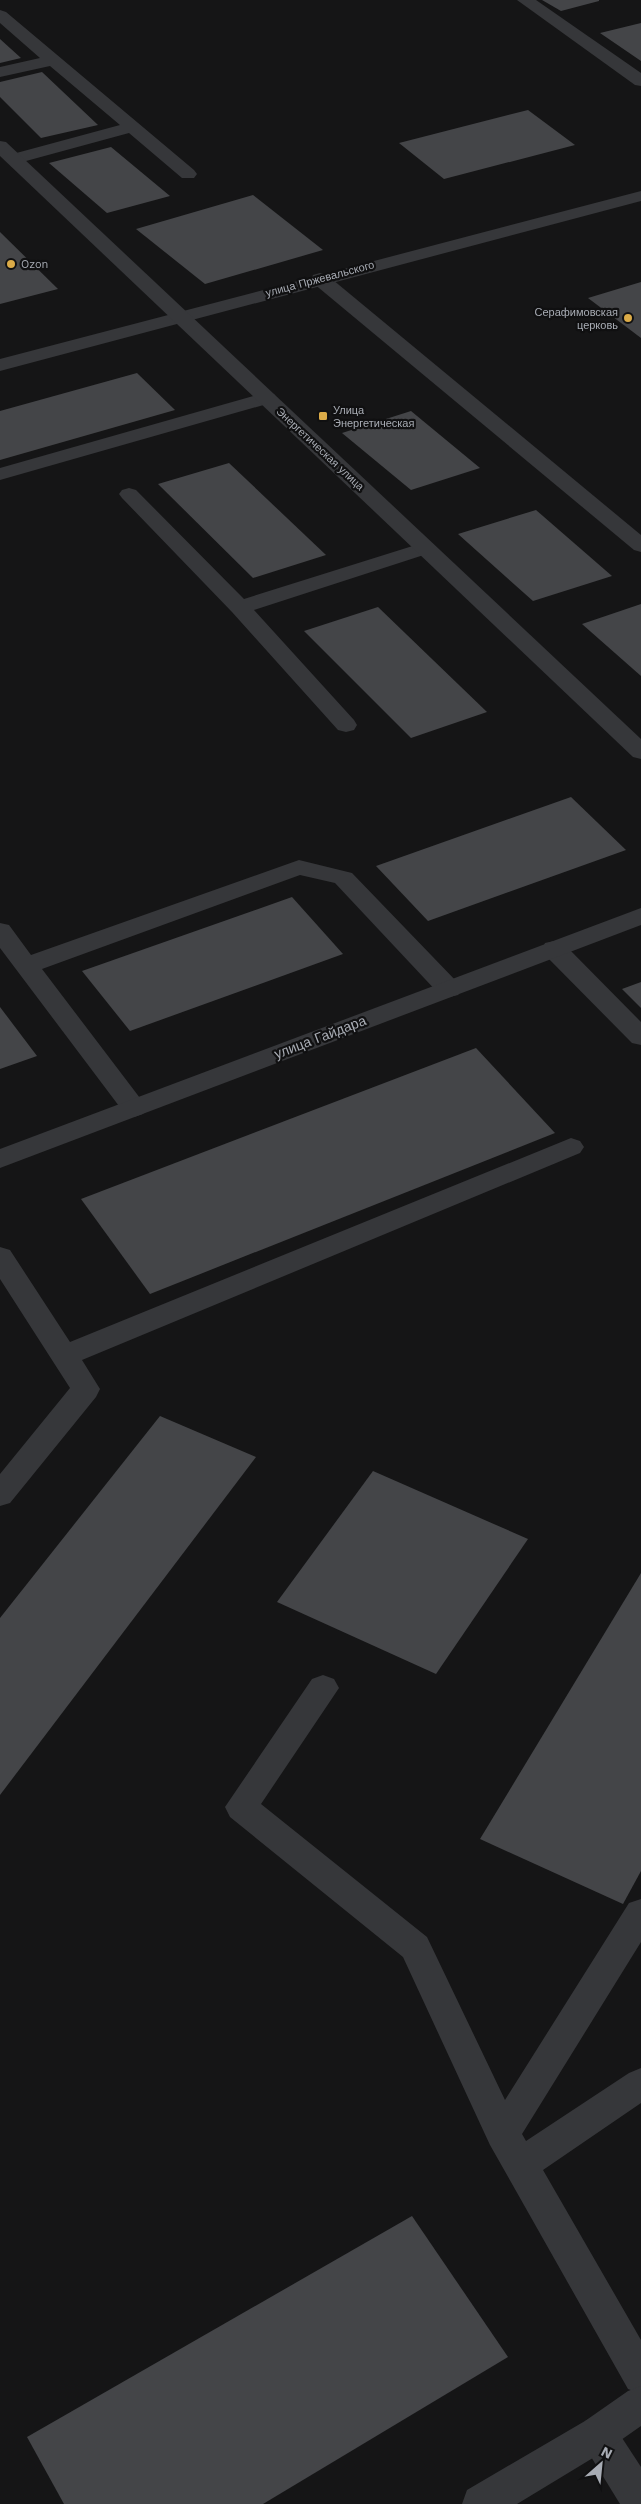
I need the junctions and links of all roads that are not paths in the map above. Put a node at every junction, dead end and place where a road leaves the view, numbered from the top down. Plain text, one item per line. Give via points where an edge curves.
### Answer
1 (525, 0) edge
2 (0, 15) edge
3 (53, 60) junction
4 (0, 72) edge
5 (641, 81) edge
6 (132, 127) junction
7 (7, 153) edge
8 (188, 174) dead end
9 (641, 196) edge
10 (320, 279) junction
11 (180, 316) junction
12 (0, 365) edge
13 (267, 398) junction
14 (0, 474) edge
15 (129, 494) dead end
16 (641, 546) edge
17 (426, 548) junction
18 (240, 607) junction
19 (346, 725) dead end
20 (641, 752) edge
21 (641, 916) edge
22 (0, 932) edge
23 (554, 949) junction
24 (26, 966) junction
25 (449, 989) junction
26 (641, 1037) edge
27 (134, 1108) junction
28 (571, 1147) dead end
29 (0, 1158) edge
30 (0, 1257) edge
31 (65, 1356) junction
32 (0, 1495) edge
33 (323, 1688) dead end
34 (641, 1913) edge
35 (641, 2084) edge
36 (503, 2134) junction
37 (522, 2164) junction
38 (641, 2376) edge
39 (641, 2404) edge
40 (598, 2434) junction
41 (641, 2502) edge
42 (481, 2504) edge

1 - 5 street
2 - 3 street
3 - 4 street
3 - 6 street
6 - 7 street
6 - 8 street
7 - 11 street, Энергетическая улица
9 - 10 street, улица Пржевальского
10 - 11 street, улица Пржевальского
10 - 16 street
11 - 12 street, улица Пржевальского
11 - 13 street, Энергетическая улица
13 - 14 street
13 - 17 street, Энергетическая улица
15 - 18 street
17 - 18 street
17 - 20 street, Энергетическая улица
18 - 19 street
21 - 23 street, улица Гайдара
22 - 24 street
23 - 25 street, улица Гайдара
23 - 26 street
24 - 25 street via 299,867 343,878
24 - 27 street
25 - 27 street, улица Гайдара
27 - 29 street, улица Гайдара
28 - 31 street
30 - 31 street
31 - 32 street via 86,1389
33 - 36 street via 241,1807 415,1947
34 - 36 street
35 - 37 street
36 - 37 street
37 - 38 street
39 - 40 street
40 - 41 street
40 - 42 street

